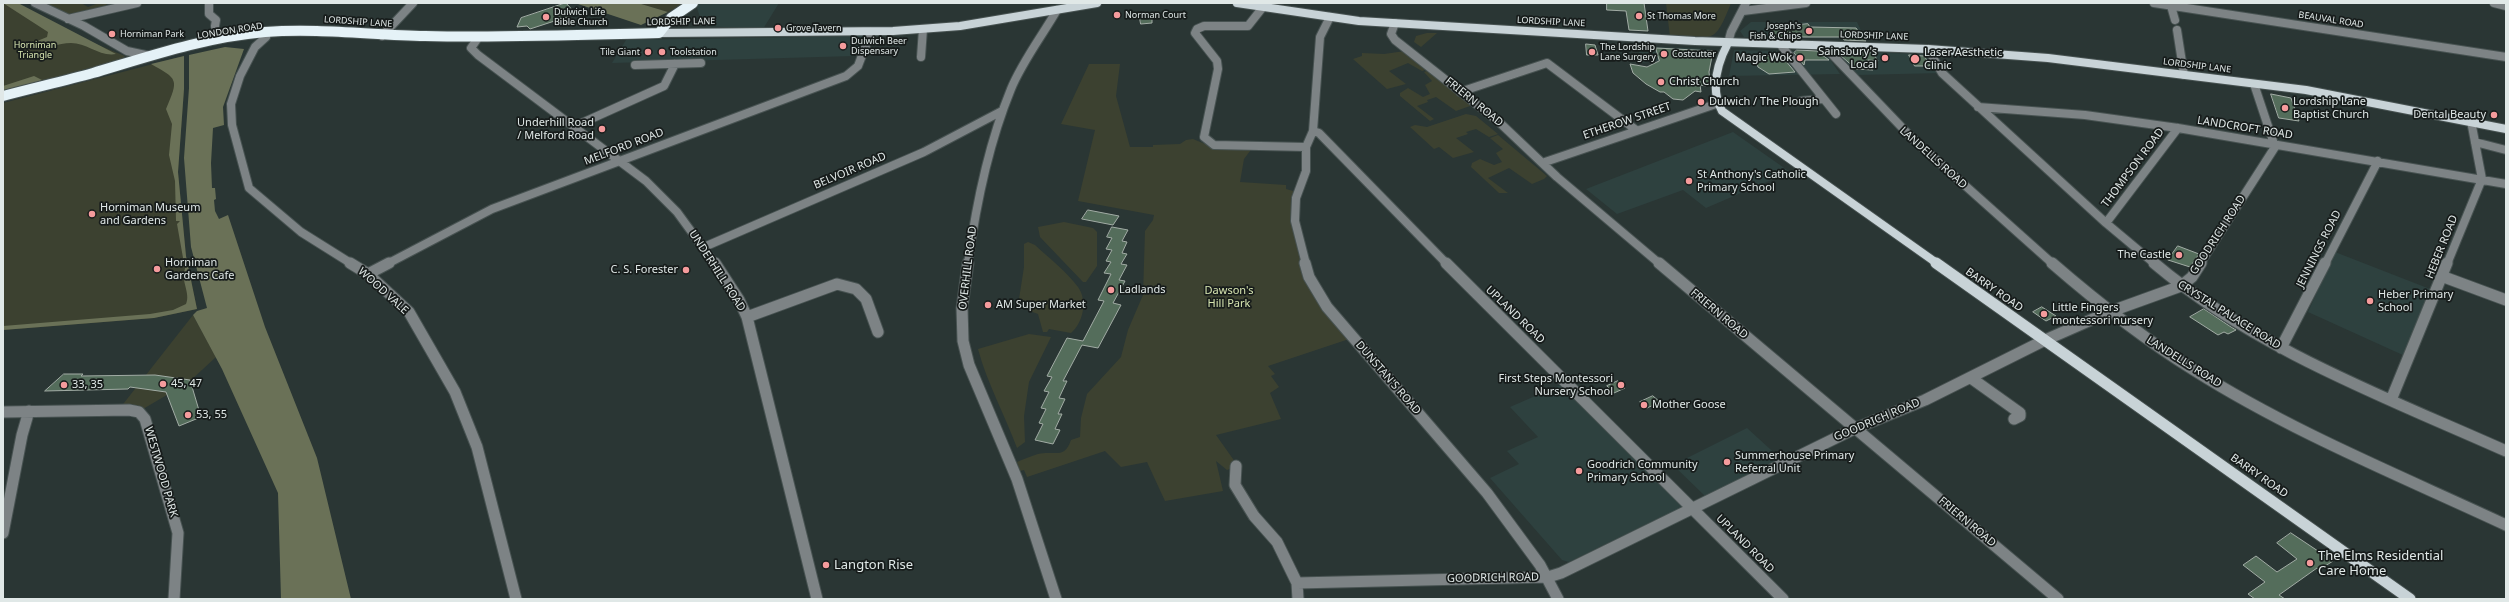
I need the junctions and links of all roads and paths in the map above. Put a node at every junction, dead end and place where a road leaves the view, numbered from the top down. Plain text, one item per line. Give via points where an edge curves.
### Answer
1 (35, 3) edge
2 (136, 3) edge
3 (210, 3) edge
4 (413, 3) edge
5 (693, 3) edge
6 (1097, 3) edge
7 (1237, 3) edge
8 (1806, 3) edge
9 (2154, 3) edge
10 (2494, 3) edge
11 (110, 6) edge
12 (2171, 6) junction
13 (2506, 6) edge
14 (1263, 7) junction
15 (1745, 7) edge
16 (1057, 10) junction
17 (1330, 17) junction
18 (68, 19) junction
19 (2175, 20) dead end
20 (1395, 23) junction
21 (215, 26) dead end
22 (923, 29) junction
23 (2177, 30) dead end
24 (871, 32) junction
25 (659, 33) junction
26 (265, 34) junction
27 (378, 35) junction
28 (478, 38) junction
29 (254, 43) junction
30 (1728, 43) junction
31 (1780, 44) junction
32 (1824, 46) junction
33 (1928, 49) junction
34 (174, 53) junction
35 (143, 56) junction
36 (921, 57) dead end
37 (2506, 57) edge
38 (701, 63) dead end
39 (675, 64) junction
40 (635, 65) dead end
41 (92, 73) junction
42 (2184, 75) junction
43 (2254, 84) junction
44 (1460, 92) junction
45 (3, 96) edge
46 (1823, 99) junction
47 (1801, 101) dead end
48 (1716, 104) junction
49 (1978, 107) junction
50 (1002, 111) junction
51 (1836, 114) dead end
52 (2471, 121) junction
53 (573, 127) junction
54 (2178, 128) junction
55 (2506, 129) edge
56 (1636, 130) junction
57 (1313, 131) junction
58 (2475, 142) junction
59 (2275, 144) junction
60 (1306, 147) junction
61 (2506, 150) edge
62 (620, 161) junction
63 (2378, 161) junction
64 (1545, 162) junction
65 (2482, 178) junction
66 (2506, 184) edge
67 (2106, 223) junction
68 (704, 247) junction
69 (368, 274) junction
70 (2444, 277) junction
71 (2181, 286) junction
72 (2506, 300) edge
73 (2109, 312) junction
74 (747, 317) junction
75 (878, 332) dead end
76 (2044, 340) junction
77 (2281, 348) junction
78 (1971, 378) junction
79 (2391, 400) junction
80 (30, 411) junction
81 (3, 412) edge
82 (2014, 419) dead end
83 (1854, 429) junction
84 (2506, 451) edge
85 (1236, 466) dead end
86 (1692, 508) junction
87 (2506, 525) edge
88 (3, 533) edge
89 (1548, 577) junction
90 (1297, 583) junction
91 (174, 599) edge
92 (516, 599) edge
93 (817, 599) edge
94 (1056, 599) edge
95 (1298, 599) edge
96 (1558, 599) edge
97 (1783, 599) edge
98 (2058, 599) edge
99 (2410, 599) edge

1 - 18 street
2 - 11 street
3 - 21 street via 209,14 216,20
4 - 27 street
5 - 25 highway via 671,18
6 - 16 main road, LORDSHIP LANE
7 - 14 main road, LORDSHIP LANE
8 - 15 street
9 - 12 street, BEAUVAL ROAD
10 - 13 street
11 - 18 street
12 - 19 street
12 - 37 street, BEAUVAL ROAD
14 - 17 main road, LORDSHIP LANE
14 - 60 street via 1248,26 1204,26 1197,29 1196,33 1217,60 1218,69 1204,137 1214,145
15 - 30 street
16 - 22 main road, LORDSHIP LANE via 967,25
16 - 50 street, OVERHILL ROAD via 1011,88
17 - 20 main road, LORDSHIP LANE
17 - 57 street via 1320,37
18 - 35 street via 112,44
20 - 30 main road, LORDSHIP LANE
20 - 44 street, FRIERN ROAD via 1391,34 1395,40
22 - 24 main road, LORDSHIP LANE
22 - 36 street
23 - 42 street
24 - 25 main road, LORDSHIP LANE
24 - 62 street, MELFORD ROAD via 858,66 846,76
25 - 28 highway, LORDSHIP LANE
26 - 27 highway, LONDON ROAD
26 - 29 highway, LONDON ROAD
26 - 35 highway, LONDON ROAD via 216,39
27 - 28 highway, LORDSHIP LANE
28 - 53 street, UNDERHILL ROAD via 472,48 478,55
29 - 34 highway, LONDON ROAD
29 - 69 street, WOOD VALE via 232,104 232,125 249,188 301,232
30 - 31 main road, LORDSHIP LANE
30 - 48 main road via 1723,51 1714,94
31 - 32 main road, LORDSHIP LANE
31 - 46 street
32 - 33 main road, LORDSHIP LANE
32 - 73 street, LANDELLS ROAD via 1864,92 1922,150
33 - 42 main road, LORDSHIP LANE via 2048,58
33 - 49 street, CRYSTAL PALACE ROAD via 1942,73
34 - 35 street
34 - 41 highway, LONDON ROAD via 130,66
35 - 41 highway, LONDON ROAD
38 - 39 street
39 - 40 street
39 - 53 street via 664,86
41 - 45 highway, LONDON ROAD
42 - 43 main road, LORDSHIP LANE
43 - 52 main road, LORDSHIP LANE via 2306,90
43 - 59 street
44 - 56 street via 1548,63
44 - 64 street, FRIERN ROAD
46 - 47 street
46 - 51 street
48 - 56 street, ETHEROW STREET
48 - 76 main road, BARRY ROAD via 1756,137
49 - 54 street, LANDCROFT ROAD via 2085,115
49 - 67 street, CRYSTAL PALACE ROAD
50 - 68 street, BELVOIR ROAD via 982,119 927,151 762,219
50 - 94 street, OVERHILL ROAD via 976,205 962,308 963,341 969,365 1017,478
52 - 55 main road, LORDSHIP LANE
52 - 58 street
53 - 62 street, UNDERHILL ROAD
54 - 59 street, LANDCROFT ROAD
54 - 67 street, THOMPSON ROAD
56 - 64 street, ETHEROW STREET
57 - 60 street, DUNSTAN'S ROAD
57 - 86 street, UPLAND ROAD via 1319,133 1482,301
58 - 61 street
58 - 65 street
59 - 63 street, LANDCROFT ROAD
59 - 71 street, GOODRICH ROAD via 2198,268
60 - 89 street, DUNSTAN'S ROAD via 1306,171 1296,198 1294,221 1309,277 1327,308 1487,493
62 - 68 street, UNDERHILL ROAD via 646,181 677,212
62 - 69 street, MELFORD ROAD via 492,209
63 - 65 street, LANDCROFT ROAD
63 - 77 street, JENNINGS ROAD
64 - 83 street, FRIERN ROAD via 1557,177
65 - 66 street, LANDCROFT ROAD
65 - 70 street, HEBER ROAD
67 - 71 street, CRYSTAL PALACE ROAD
68 - 74 street, UNDERHILL ROAD via 739,300
69 - 92 street, WOOD VALE via 409,312 455,392 477,447
70 - 72 street
70 - 79 street, HEBER ROAD
71 - 73 street, GOODRICH ROAD
71 - 77 street, CRYSTAL PALACE ROAD
73 - 76 street, GOODRICH ROAD
73 - 87 street, LANDELLS ROAD via 2196,372 2272,414
74 - 75 street via 837,284 849,285 861,291 870,304
74 - 93 street, UNDERHILL ROAD
76 - 78 street, GOODRICH ROAD
76 - 99 main road, BARRY ROAD
77 - 79 street, CRYSTAL PALACE ROAD
78 - 82 street via 2020,413 2020,416
78 - 83 street, GOODRICH ROAD via 1926,400
79 - 84 street, CRYSTAL PALACE ROAD
80 - 81 street, WESTWOOD PARK
80 - 88 street via 22,435
80 - 91 street, WESTWOOD PARK via 129,410 139,412 146,419 178,534
83 - 86 street, GOODRICH ROAD
83 - 98 street, FRIERN ROAD
85 - 90 street via 1235,485 1254,516 1277,542
86 - 89 street, GOODRICH ROAD
86 - 97 street, UPLAND ROAD
89 - 90 street, GOODRICH ROAD
89 - 96 street, DUNSTAN'S ROAD
90 - 95 street

